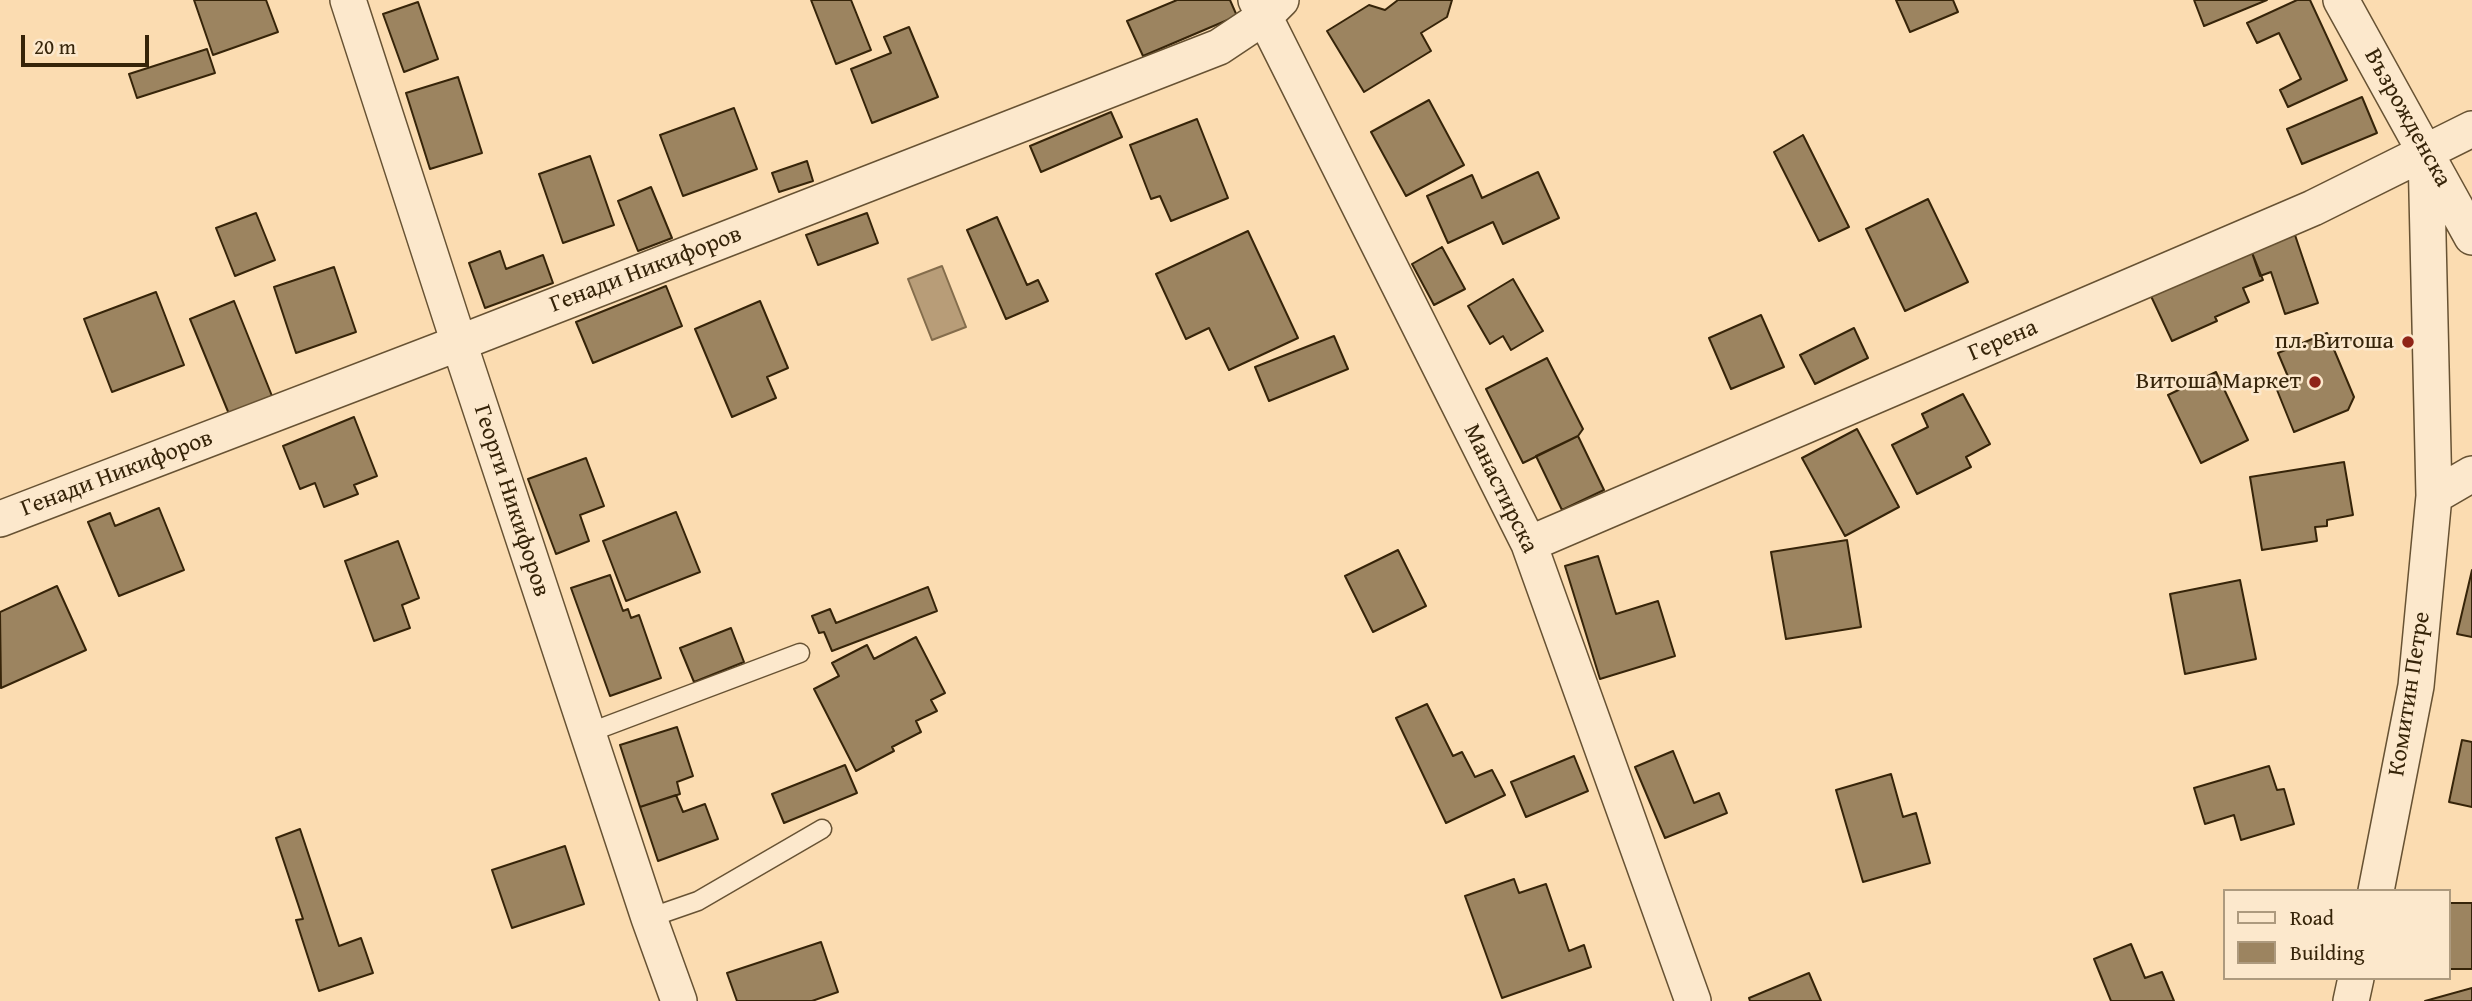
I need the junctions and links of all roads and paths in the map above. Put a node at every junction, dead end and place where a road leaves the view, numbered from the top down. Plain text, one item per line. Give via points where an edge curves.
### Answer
1 (348, 0) edge
2 (2342, 0) edge
3 (1267, 6) edge
4 (2472, 129) edge
5 (2426, 151) junction
6 (2472, 237) edge
7 (459, 344) junction
8 (2472, 474) edge
9 (2434, 496) junction
10 (0, 519) edge
11 (1529, 544) junction
12 (800, 653) dead end
13 (588, 733) junction
14 (822, 829) dead end
15 (2376, 889) edge
16 (649, 918) junction
17 (2356, 980) edge
18 (679, 1001) edge
19 (1693, 1001) edge
20 (2351, 1001) edge

1 - 7 street, Георги Никифоров
2 - 5 street, Възрожденска
3 - 7 street, Генади Никифоров via 1219,47
3 - 11 street, Манастирска
4 - 5 street, Герена
5 - 6 street, Възрожденска
5 - 9 street, Комитин Петре
5 - 11 street, Герена via 2313,208
7 - 10 street, Генади Никифоров
7 - 13 street, Георги Никифоров
8 - 9 street
9 - 15 street, Комитин Петре via 2416,686
11 - 19 street, Манастирска
12 - 13 lane
13 - 16 street, Георги Никифоров
14 - 16 lane via 698,901
16 - 18 street, Георги Никифоров
17 - 20 street

